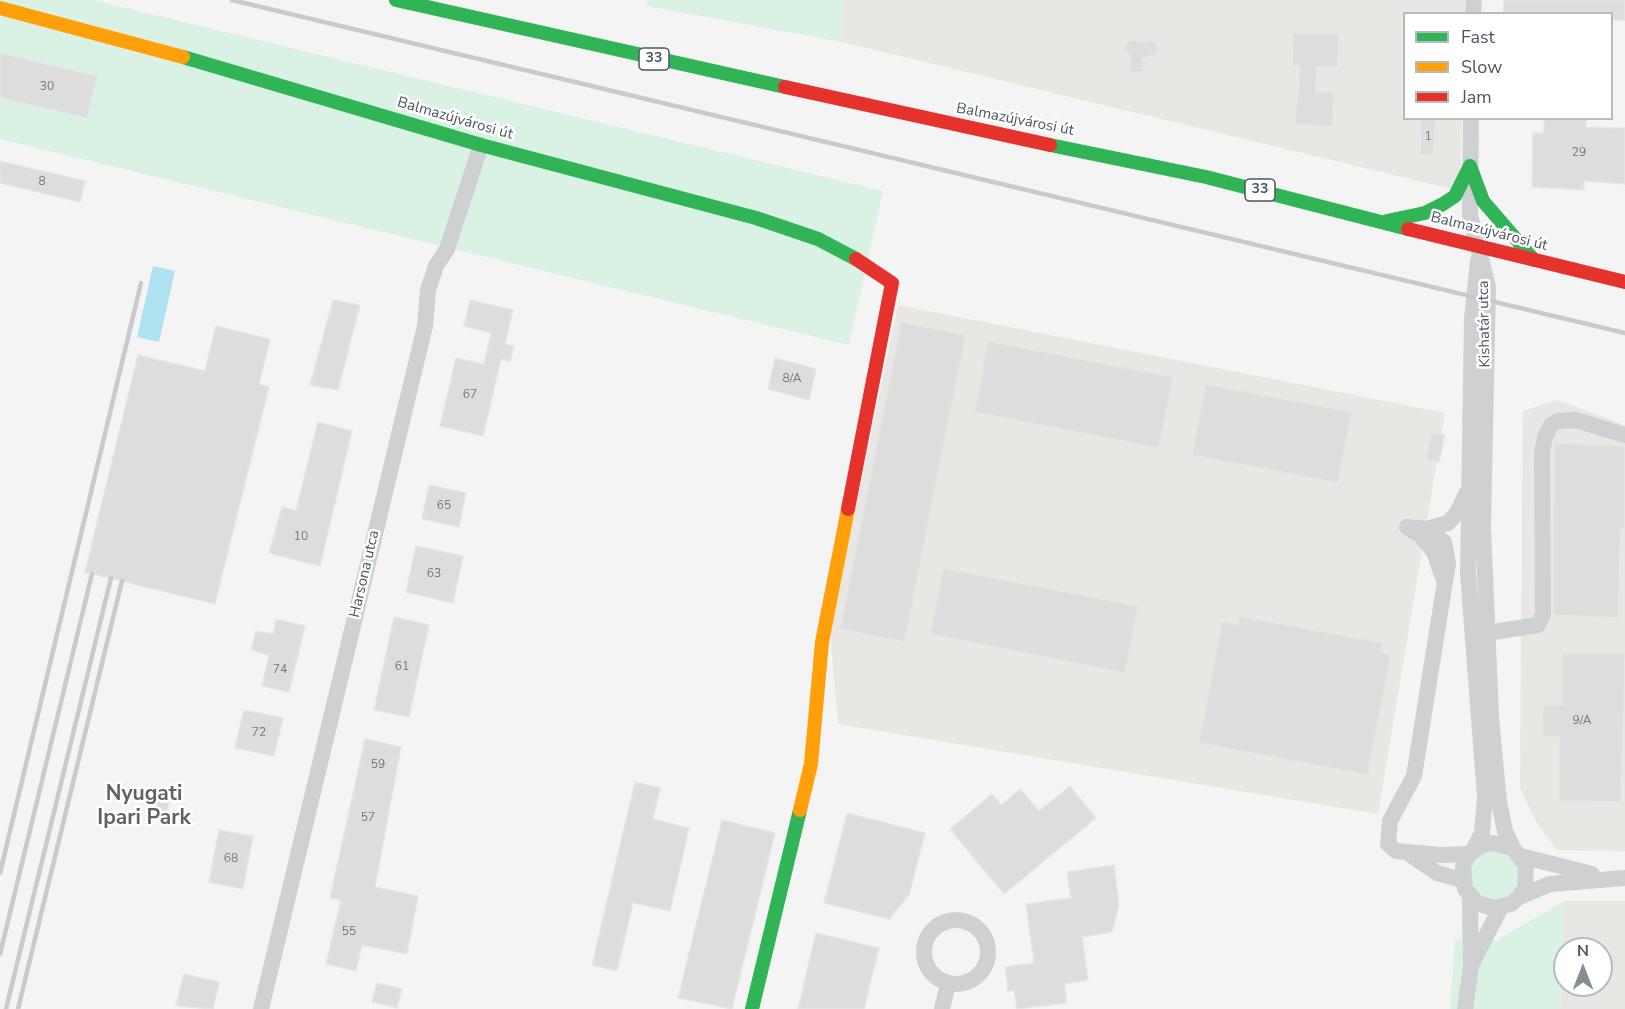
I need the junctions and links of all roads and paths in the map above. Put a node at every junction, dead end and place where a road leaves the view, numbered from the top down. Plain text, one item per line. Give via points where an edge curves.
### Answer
1 (396, 0) edge
2 (0, 8) edge
3 (1471, 120) edge
4 (481, 145) junction
5 (1470, 166) junction
6 (1381, 222) junction
7 (1479, 248) junction
8 (1534, 260) junction
9 (1625, 282) edge
10 (1625, 435) edge
11 (1468, 488) junction
12 (1487, 633) junction
13 (1406, 851) junction
14 (1471, 852) junction
15 (1517, 852) junction
16 (1607, 877) junction
17 (1625, 878) edge
18 (1462, 880) junction
19 (1519, 897) junction
20 (1470, 898) junction
21 (1501, 907) junction
22 (1471, 966) junction
23 (948, 984) dead end
24 (261, 1009) edge
25 (752, 1009) edge
26 (942, 1009) edge
27 (1465, 1009) edge

1 - 6 street, Balmazújvárosi út / 33 via 912,116 1188,172
2 - 4 street, Balmazújvárosi út via 150,47
3 - 5 street
4 - 24 street, Harsona utca via 447,249 428,290 425,326
4 - 25 street, Balmazújvárosi út via 698,201 818,239 892,283 822,642 811,764
5 - 6 street via 1455,196 1443,204 1425,213
5 - 7 street via 1470,215
5 - 8 street via 1493,215
6 - 7 street, Balmazújvárosi út / 33
7 - 8 street, Balmazújvárosi út / 33
7 - 11 street, Kishatár utca via 1472,319
7 - 12 street, Kishatár utca via 1488,299 1483,527
8 - 9 street, Balmazújvárosi út / 33
10 - 12 street via 1576,420 1551,425 1542,452 1543,614 1538,625
11 - 13 street via 1453,518 1426,529 1407,527 1434,552 1443,580 1414,776 1387,832 1388,843 1396,851
11 - 14 street, Kishatár utca via 1468,573 1484,770 1484,823
12 - 15 street, Kishatár utca via 1499,802 1505,831
13 - 14 street via 1440,855
13 - 18 street via 1437,873
14 - 15 street via 1493,843
14 - 18 street via 1463,866
15 - 16 street
15 - 19 street via 1527,877
16 - 17 street
16 - 19 street via 1550,884
18 - 20 street
19 - 21 street
20 - 21 street via 1484,906
20 - 22 street
21 - 22 street
22 - 27 street
23 - 26 street

